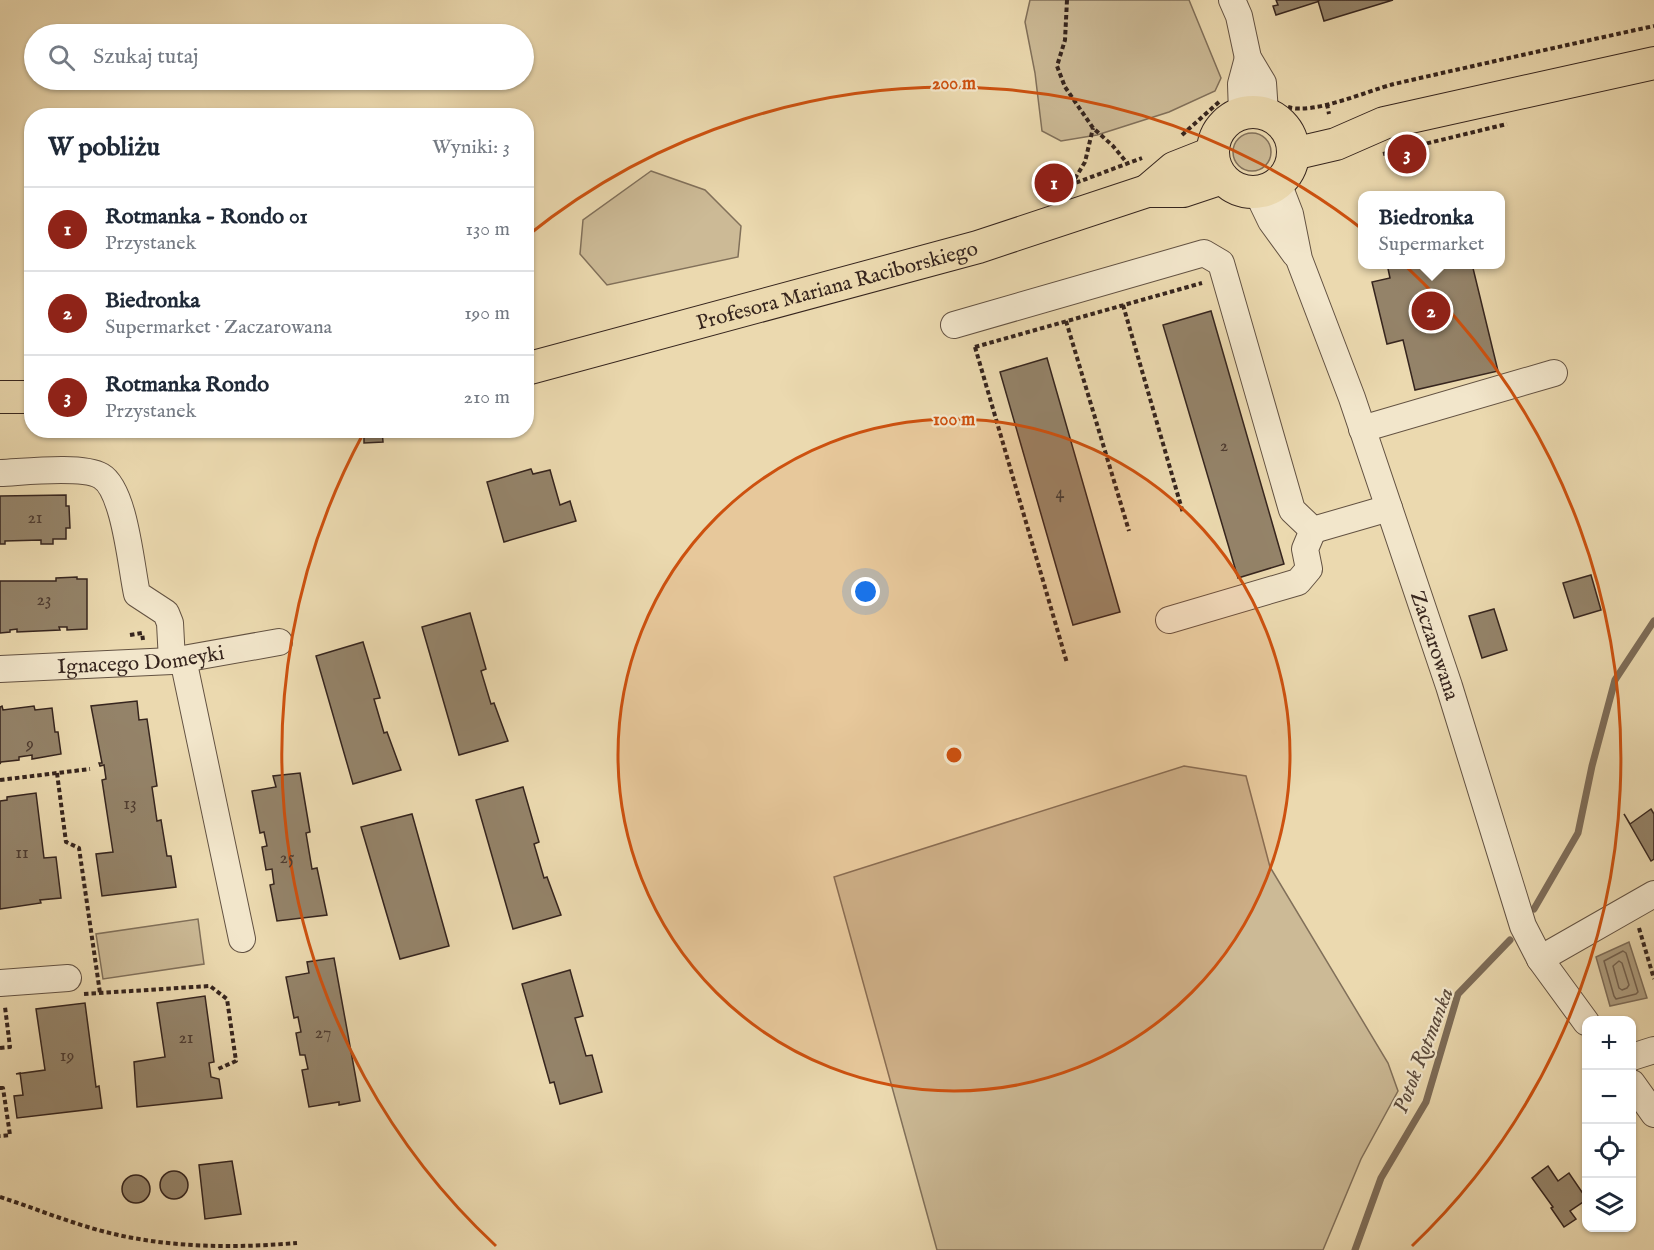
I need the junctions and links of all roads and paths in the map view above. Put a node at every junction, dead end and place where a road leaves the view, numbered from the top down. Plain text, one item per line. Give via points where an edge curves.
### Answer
1 (1067, 0) edge
2 (1232, 0) edge
3 (1654, 26) edge
4 (1654, 63) edge
5 (1328, 104) junction
6 (1265, 113) junction
7 (1329, 114) dead end
8 (1093, 128) junction
9 (1174, 142) dead end
10 (1147, 156) dead end
11 (1127, 163) junction
12 (1217, 166) junction
13 (1071, 185) junction
14 (1268, 187) junction
15 (1061, 189) dead end
16 (1203, 282) dead end
17 (1123, 305) junction
18 (1066, 321) junction
19 (961, 323) joint
20 (975, 347) junction
21 (534, 367) edge
22 (1554, 373) dead end
23 (0, 397) edge
24 (24, 397) edge
25 (1362, 429) junction
26 (0, 473) edge
27 (1389, 508) junction
28 (1183, 513) dead end
29 (1313, 530) junction
30 (1128, 531) dead end
31 (1169, 620) dead end
32 (279, 642) dead end
33 (178, 660) junction
34 (1066, 663) dead end
35 (0, 669) edge
36 (90, 769) dead end
37 (57, 773) junction
38 (0, 780) edge
39 (1654, 894) edge
40 (1647, 922) dead end
41 (242, 939) dead end
42 (1540, 959) junction
43 (1654, 979) edge
44 (73, 986) joint
45 (2, 991) edge
46 (100, 993) junction
47 (1583, 1016) edge
48 (0, 1047) edge
49 (1654, 1050) edge
50 (1636, 1056) edge
51 (218, 1069) dead end
52 (0, 1088) edge
53 (1636, 1089) edge
54 (1654, 1114) edge
55 (0, 1136) edge
56 (0, 1197) edge
57 (297, 1243) dead end

1 - 8 path via 1065,40 1057,66 1065,87
2 - 6 street
3 - 5 path via 1391,85
4 - 6 main road via 1384,123 1336,144
5 - 6 path via 1296,109 1282,105 1274,83
5 - 7 path
6 - 9 path via 1232,85
6 - 12 main road via 1230,119 1220,128 1214,140
6 - 14 main road via 1291,165 1286,175
8 - 11 path
8 - 13 path via 1085,162
10 - 11 path
11 - 13 path
12 - 14 main road via 1232,186 1244,191
12 - 21 main road, Profesora Mariana Raciborskiego via 1174,168 1147,191 978,247
13 - 15 path
14 - 25 street, Zaczarowana via 1271,221 1299,259
16 - 17 path
17 - 18 path
17 - 28 path
18 - 20 path
18 - 30 path
19 - 20 path
19 - 29 street via 1204,253 1221,263 1292,510
20 - 34 path
22 - 25 street
23 - 24 main road
25 - 27 street, Zaczarowana
26 - 33 street via 80,471 101,476 109,483 124,520 137,594 166,613
27 - 29 street
27 - 42 street, Zaczarowana via 1523,926
29 - 31 street via 1305,549 1309,569 1298,582 1228,592
32 - 33 street, Ignacego Domeyki
33 - 35 street, Ignacego Domeyki
33 - 41 street
36 - 37 path
37 - 38 path
37 - 46 path via 66,842 79,848
39 - 42 street
40 - 43 path via 1639,927
42 - 47 street, Zaczarowana
44 - 45 street
44 - 46 path
45 - 48 path via 10,1047
46 - 51 path via 210,986 227,999 236,1061
49 - 50 street
52 - 55 path via 10,1135
53 - 54 street
56 - 57 path via 112,1234 153,1241 205,1245

